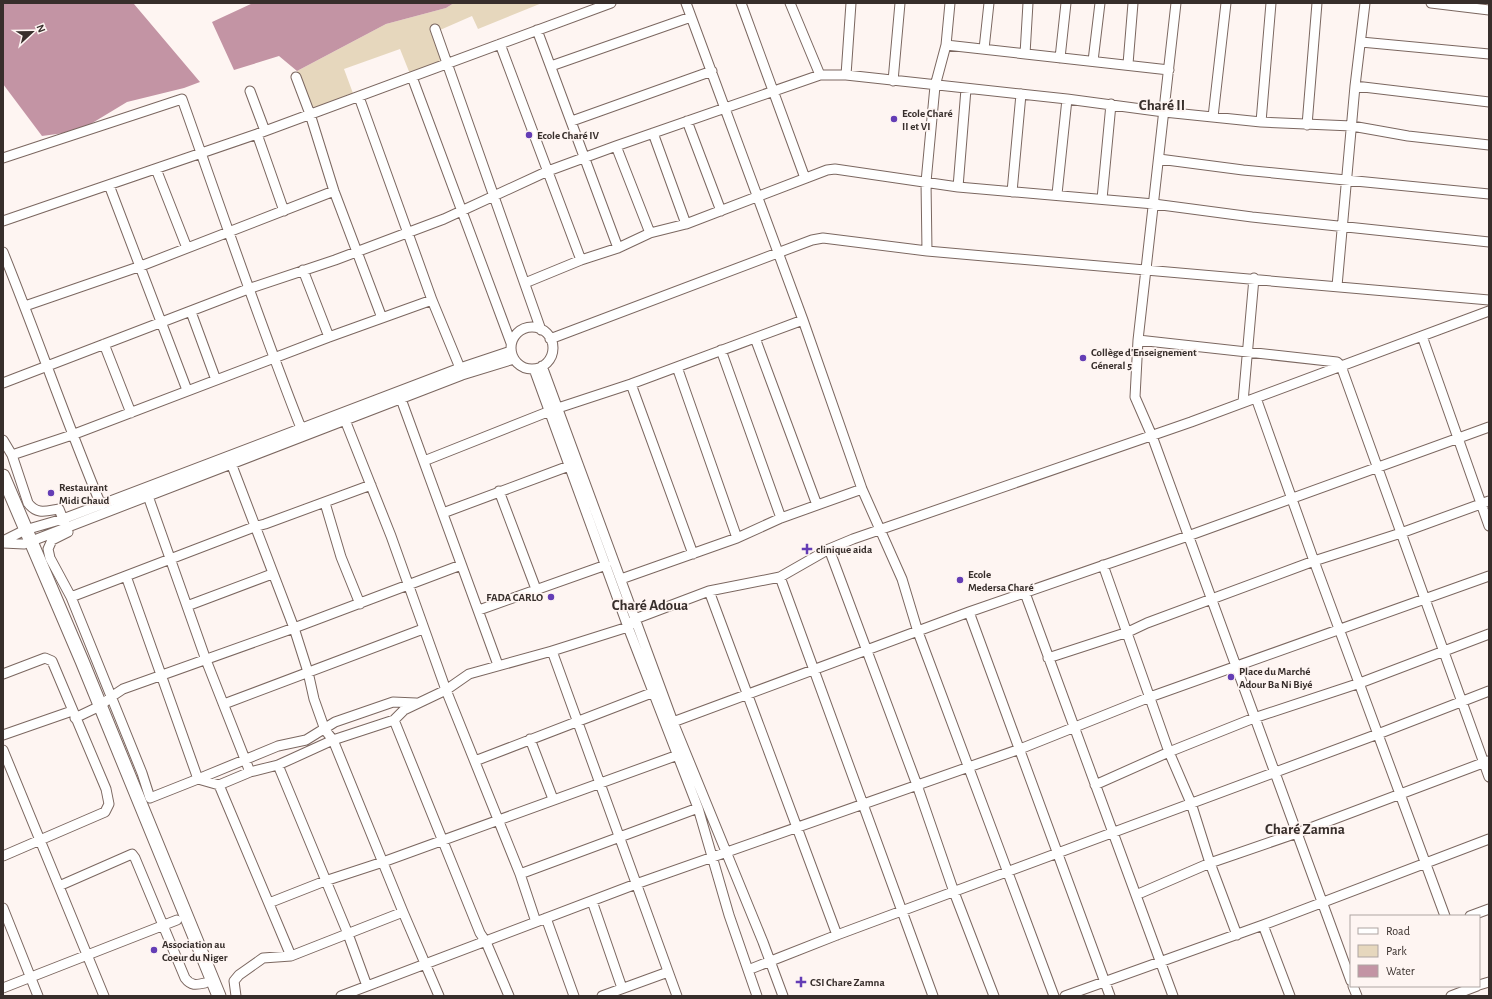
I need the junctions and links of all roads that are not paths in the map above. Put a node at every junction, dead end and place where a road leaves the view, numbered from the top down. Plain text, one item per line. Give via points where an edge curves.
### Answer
1 (611, 3) edge
2 (686, 3) edge
3 (741, 3) edge
4 (790, 3) edge
5 (851, 3) edge
6 (900, 3) edge
7 (950, 3) edge
8 (989, 3) edge
9 (1028, 3) edge
10 (1066, 3) edge
11 (1100, 3) edge
12 (1133, 3) edge
13 (1176, 3) edge
14 (1226, 3) edge
15 (1271, 3) edge
16 (1317, 3) edge
17 (1365, 3) edge
18 (1431, 3) edge
19 (1489, 10) edge
20 (691, 17) junction
21 (434, 29) dead end
22 (537, 30) junction
23 (1362, 42) junction
24 (500, 44) junction
25 (946, 45) junction
26 (984, 49) junction
27 (1025, 54) junction
28 (1489, 54) edge
29 (1060, 58) junction
30 (1093, 61) junction
31 (447, 64) junction
32 (1128, 64) junction
33 (551, 66) junction
34 (1169, 70) junction
35 (712, 71) junction
36 (820, 75) junction
37 (846, 75) junction
38 (296, 77) dead end
39 (412, 77) junction
40 (893, 81) junction
41 (935, 86) junction
42 (1355, 86) junction
43 (966, 89) junction
44 (250, 91) dead end
45 (773, 91) junction
46 (1021, 94) junction
47 (359, 97) junction
48 (1067, 98) junction
49 (1489, 102) edge
50 (1111, 104) junction
51 (725, 107) junction
52 (1164, 112) junction
53 (310, 114) junction
54 (1213, 117) junction
55 (572, 121) junction
56 (687, 121) junction
57 (1261, 122) junction
58 (1307, 125) junction
59 (1352, 126) junction
60 (261, 132) junction
61 (652, 133) junction
62 (1489, 145) edge
63 (616, 146) junction
64 (201, 154) junction
65 (585, 157) junction
66 (3, 158) edge
67 (1159, 159) junction
68 (156, 169) junction
69 (548, 171) junction
70 (805, 178) junction
71 (1348, 180) junction
72 (926, 182) junction
73 (109, 185) junction
74 (958, 186) junction
75 (334, 191) junction
76 (1012, 192) junction
77 (1057, 194) junction
78 (1489, 194) edge
79 (494, 195) junction
80 (757, 198) junction
81 (1102, 199) junction
82 (1154, 204) junction
83 (284, 211) junction
84 (462, 211) junction
85 (721, 211) junction
86 (3, 221) edge
87 (686, 224) junction
88 (1343, 227) junction
89 (230, 231) junction
90 (409, 231) junction
91 (650, 233) junction
92 (1489, 242) edge
93 (187, 248) junction
94 (618, 248) junction
95 (927, 251) junction
96 (3, 252) edge
97 (356, 252) junction
98 (777, 254) junction
99 (581, 260) junction
100 (140, 266) junction
101 (304, 270) junction
102 (1147, 270) junction
103 (1254, 278) junction
104 (525, 283) junction
105 (1337, 286) junction
106 (248, 289) junction
107 (432, 300) junction
108 (1489, 300) edge
109 (25, 306) junction
110 (1489, 311) edge
111 (191, 312) junction
112 (382, 318) junction
113 (803, 320) junction
114 (162, 323) junction
115 (541, 330) junction
116 (1422, 336) junction
117 (328, 337) junction
118 (755, 338) junction
119 (550, 339) junction
120 (1138, 340) junction
121 (104, 344) junction
122 (721, 350) junction
123 (1246, 350) junction
124 (512, 351) junction
125 (273, 358) junction
126 (48, 366) junction
127 (1340, 366) junction
128 (538, 367) junction
129 (677, 367) junction
130 (460, 368) junction
131 (216, 380) junction
132 (3, 383) edge
133 (630, 384) junction
134 (187, 390) junction
135 (1256, 398) junction
136 (401, 399) junction
137 (1243, 402) junction
138 (554, 410) junction
139 (131, 412) junction
140 (345, 420) junction
141 (1489, 427) edge
142 (301, 428) junction
143 (72, 435) junction
144 (1152, 436) junction
145 (1458, 438) junction
146 (3, 440) edge
147 (12, 455) junction
148 (424, 461) junction
149 (230, 463) junction
150 (15, 466) junction
151 (569, 466) junction
152 (1377, 468) junction
153 (3, 472) edge
154 (3, 476) edge
155 (371, 485) junction
156 (862, 489) junction
157 (499, 491) junction
158 (148, 496) junction
159 (3, 497) edge
160 (1292, 498) junction
161 (1485, 502) edge
162 (325, 503) junction
163 (816, 504) junction
164 (101, 505) junction
165 (443, 512) junction
166 (781, 518) junction
167 (64, 523) junction
168 (1489, 526) edge
169 (254, 527) junction
170 (880, 530) junction
171 (1401, 533) junction
172 (1188, 536) junction
173 (24, 537) junction
174 (736, 538) junction
175 (3, 540) edge
176 (829, 549) junction
177 (693, 554) junction
178 (171, 559) junction
179 (1314, 561) junction
180 (461, 565) junction
181 (606, 565) junction
182 (1103, 565) junction
183 (272, 574) junction
184 (126, 576) junction
185 (1489, 576) edge
186 (780, 577) junction
187 (621, 579) junction
188 (408, 585) junction
189 (536, 589) junction
190 (709, 591) junction
191 (1024, 593) junction
192 (71, 597) junction
193 (1211, 599) junction
194 (1425, 599) junction
195 (360, 604) junction
196 (187, 606) junction
197 (479, 610) junction
198 (969, 612) junction
199 (635, 619) junction
200 (628, 627) junction
201 (294, 628) junction
202 (423, 629) junction
203 (1339, 630) junction
204 (918, 632) junction
205 (1128, 632) junction
206 (1489, 634) edge
207 (866, 650) junction
208 (552, 651) junction
209 (1444, 651) junction
210 (1048, 658) junction
211 (206, 660) junction
212 (498, 665) junction
213 (1235, 667) junction
214 (813, 671) junction
215 (308, 672) junction
216 (3, 674) edge
217 (162, 676) junction
218 (1360, 683) junction
219 (446, 690) junction
220 (1489, 691) edge
221 (654, 692) junction
222 (748, 694) junction
223 (111, 696) junction
224 (1150, 697) junction
225 (1461, 701) junction
226 (417, 703) junction
227 (224, 704) junction
228 (96, 708) junction
229 (73, 714) junction
230 (1254, 718) junction
231 (394, 720) junction
232 (578, 720) junction
233 (673, 722) junction
234 (1074, 727) junction
235 (325, 730) junction
236 (1378, 734) junction
237 (3, 735) edge
238 (530, 739) junction
239 (333, 740) junction
240 (1020, 749) junction
241 (3, 750) edge
242 (1169, 752) junction
243 (678, 755) junction
244 (245, 760) junction
245 (475, 761) junction
246 (1486, 762) edge
247 (278, 765) junction
248 (969, 766) junction
249 (250, 772) junction
250 (1274, 772) junction
251 (1489, 777) edge
252 (198, 779) junction
253 (599, 783) junction
254 (219, 785) junction
255 (917, 785) junction
256 (1095, 785) junction
257 (1399, 794) junction
258 (553, 799) junction
259 (1191, 803) junction
260 (862, 805) junction
261 (698, 808) junction
262 (498, 821) junction
263 (797, 828) junction
264 (1113, 832) junction
265 (1297, 833) junction
266 (618, 837) junction
267 (1489, 839) edge
268 (40, 840) junction
269 (442, 841) junction
270 (725, 853) junction
271 (1058, 853) junction
272 (3, 856) edge
273 (712, 857) junction
274 (383, 862) junction
275 (1210, 863) junction
276 (1425, 863) junction
277 (1007, 872) junction
278 (520, 874) junction
279 (325, 881) junction
280 (636, 884) junction
281 (59, 886) junction
282 (954, 892) junction
283 (1136, 895) junction
284 (592, 901) junction
285 (1322, 902) junction
286 (269, 903) junction
287 (3, 908) edge
288 (1489, 909) edge
289 (902, 911) junction
290 (403, 912) junction
291 (1445, 915) edge
292 (1473, 915) edge
293 (546, 918) junction
294 (177, 920) junction
295 (536, 922) junction
296 (1263, 925) junction
297 (7, 926) edge
298 (163, 926) junction
299 (348, 934) junction
300 (1237, 934) junction
301 (837, 935) junction
302 (486, 942) junction
303 (87, 955) junction
304 (291, 956) junction
305 (1347, 961) edge
306 (770, 962) junction
307 (1160, 962) junction
308 (426, 964) junction
309 (748, 970) junction
310 (668, 972) junction
311 (1350, 976) edge
312 (31, 977) junction
313 (1104, 982) junction
314 (205, 983) junction
315 (367, 986) junction
316 (3, 988) edge
317 (622, 988) junction
318 (1474, 988) edge
319 (38, 996) edge
320 (104, 996) edge
321 (210, 996) edge
322 (219, 996) edge
323 (236, 996) edge
324 (341, 996) edge
325 (439, 996) edge
326 (509, 996) edge
327 (574, 996) edge
328 (602, 996) edge
329 (677, 996) edge
330 (757, 996) edge
331 (783, 996) edge
332 (933, 996) edge
333 (994, 996) edge
334 (1054, 996) edge
335 (1065, 996) edge
336 (1110, 996) edge
337 (1173, 996) edge
338 (1290, 996) edge
339 (1451, 996) edge

1 - 22 street
2 - 20 street
3 - 45 street
4 - 36 street
5 - 37 street
6 - 40 street
7 - 25 street
8 - 26 street
9 - 27 street
10 - 29 street
11 - 30 street
12 - 32 street
13 - 34 street
14 - 54 street
15 - 57 street
16 - 58 street
17 - 23 street
18 - 19 street
20 - 33 street
20 - 35 street
21 - 31 street
22 - 24 street
22 - 33 street
23 - 28 street
23 - 42 street
24 - 31 street
24 - 69 street
25 - 26 street
25 - 41 street
26 - 27 street
27 - 29 street
29 - 30 street
30 - 32 street
31 - 39 street
31 - 79 street
32 - 34 street
33 - 55 street
34 - 52 street
35 - 51 street
35 - 55 street
36 - 37 street
36 - 45 street
37 - 40 street
38 - 53 street
39 - 47 street
39 - 84 street
40 - 41 street
41 - 43 street
41 - 72 street
42 - 49 street
42 - 59 street
43 - 46 street
43 - 74 street
44 - 60 street
45 - 51 street
45 - 70 street
46 - 48 street
46 - 76 street
47 - 53 street
47 - 90 street
48 - 50 street
48 - 77 street
50 - 52 street
50 - 81 street
51 - 56 street
51 - 80 street
52 - 54 street
52 - 67 street
53 - 60 street
53 - 75 street
54 - 57 street
55 - 65 street
56 - 61 street
56 - 85 street
57 - 58 street
58 - 59 street
59 - 62 street via 1408,136
59 - 71 street
60 - 64 street
60 - 83 street
61 - 63 street
61 - 87 street
63 - 65 street
63 - 91 street
64 - 66 street via 182,99
64 - 68 street
64 - 89 street
65 - 69 street
65 - 94 street
67 - 71 street
67 - 82 street
68 - 73 street
68 - 93 street
69 - 79 street
69 - 99 street
70 - 72 street via 835,169
70 - 80 street
71 - 78 street
71 - 88 street
72 - 74 street
72 - 95 street
73 - 86 street
73 - 100 street
74 - 76 street
75 - 83 street
75 - 97 street
76 - 77 street
77 - 81 street
79 - 84 street
79 - 104 street
80 - 85 street
80 - 98 street
81 - 82 street
82 - 88 street
82 - 102 street
83 - 89 street
84 - 90 street
84 - 124 street
85 - 87 street
87 - 91 street
88 - 92 street
88 - 105 street
89 - 93 street
89 - 106 street
90 - 97 street
90 - 107 street
91 - 94 street
93 - 100 street
94 - 99 street
95 - 98 street via 823,238
95 - 102 street
96 - 109 street
97 - 101 street
97 - 112 street
98 - 113 street
98 - 119 street
99 - 104 street
100 - 109 street
100 - 114 street
101 - 106 street
101 - 117 street
102 - 103 street
102 - 120 street
103 - 105 street
103 - 123 street
104 - 115 street
105 - 108 street
106 - 111 street
106 - 125 street
107 - 112 street
107 - 130 street
109 - 126 street
110 - 116 street
111 - 114 street
111 - 131 street
112 - 117 street
113 - 118 street
113 - 156 street
114 - 121 street
114 - 134 street
115 - 119 street
115 - 124 street via 533,327 518,332
116 - 127 street
116 - 145 street
117 - 125 street
118 - 122 street
118 - 163 street
119 - 128 street via 552,352 548,360
120 - 123 street
120 - 144 street via 1135,397
121 - 126 street
121 - 139 street
122 - 129 street
122 - 166 street
123 - 127 street via 1335,361
123 - 137 street
124 - 128 street via 523,367
124 - 130 street
124 - 136 street via 462,375
125 - 131 street
125 - 142 street
126 - 132 street
126 - 143 street
127 - 135 street
127 - 152 street
128 - 138 street
129 - 133 street
129 - 174 street
130 - 142 street
131 - 134 street
133 - 138 street
133 - 177 street
134 - 139 street
135 - 137 street
135 - 160 street
136 - 140 street
136 - 148 street
137 - 144 street
138 - 148 street
138 - 151 street
138 - 187 street
139 - 143 street
140 - 149 street
140 - 155 street
141 - 145 street
142 - 164 street
143 - 147 street
143 - 164 street
144 - 170 street
144 - 172 street
145 - 152 street
145 - 161 street
146 - 147 street
147 - 150 street
148 - 165 street
149 - 158 street
149 - 169 street
150 - 153 street
150 - 167 street via 32,509 38,512 59,510
151 - 157 street
151 - 181 street
152 - 160 street
152 - 171 street
154 - 173 highway
155 - 162 street
155 - 188 street
156 - 163 street
156 - 170 street
157 - 165 street
157 - 189 street
158 - 167 street
158 - 178 street
159 - 173 highway
160 - 172 street
160 - 179 street
161 - 168 street
161 - 171 street
162 - 169 street
162 - 195 street via 341,557
163 - 166 street
164 - 167 street
165 - 180 street
166 - 174 street
167 - 173 street
167 - 173 street
167 - 192 street via 68,532 52,540 48,549 50,558
169 - 178 street
169 - 183 street
170 - 176 street
170 - 204 street via 902,579
171 - 179 street
171 - 194 street
172 - 182 street
172 - 193 street
173 - 175 street
173 - 228 highway via 59,606
174 - 177 street
176 - 186 street
176 - 207 street
177 - 187 street
178 - 184 street
178 - 196 street
179 - 193 street
179 - 203 street
180 - 188 street
180 - 197 street
181 - 189 street
181 - 200 street
182 - 191 street
182 - 205 street
183 - 196 street
183 - 201 street
184 - 192 street
184 - 217 street
185 - 194 street
186 - 190 street
186 - 214 street
187 - 199 street
188 - 195 street
188 - 202 street
189 - 197 street
190 - 199 street
190 - 222 street
191 - 198 street
191 - 210 street
192 - 223 street
193 - 205 street
193 - 213 street
194 - 203 street
194 - 209 street
195 - 201 street
196 - 211 street
197 - 212 street
198 - 204 street
198 - 240 street
199 - 200 street
199 - 233 street
200 - 208 street
200 - 221 street
201 - 211 street
201 - 215 street
202 - 215 street
202 - 219 street
203 - 213 street
203 - 218 street
204 - 207 street
204 - 248 street
205 - 210 street
205 - 224 street
206 - 209 street
207 - 214 street
207 - 255 street
208 - 212 street
208 - 232 street
209 - 218 street
209 - 225 street
210 - 234 street
211 - 217 street
211 - 227 street
212 - 219 street via 469,674
213 - 224 street
213 - 230 street
214 - 222 street
214 - 260 street
215 - 227 street
215 - 235 street
216 - 229 street via 42,659 50,659
217 - 223 street
217 - 252 street
218 - 230 street
218 - 236 street
219 - 226 street
219 - 245 street
220 - 225 street
221 - 232 street
221 - 243 street
222 - 233 street
222 - 263 street
223 - 228 street
223 - 252 street via 150,798
224 - 234 street
224 - 242 street
225 - 236 street
225 - 246 street
226 - 231 street via 404,710
226 - 235 street via 393,702 335,722
227 - 244 street
228 - 229 street
228 - 294 highway
228 - 322 highway
229 - 237 street
229 - 268 street via 106,789 109,808
230 - 242 street
230 - 250 street
231 - 239 street
231 - 269 street
232 - 238 street
232 - 253 street
233 - 270 street
234 - 240 street
234 - 256 street
235 - 239 street
235 - 244 street via 306,740 278,746
236 - 250 street
236 - 257 street
238 - 245 street
238 - 258 street
239 - 247 street
239 - 274 street
240 - 248 street
240 - 271 street
241 - 268 street
242 - 256 street
242 - 259 street
243 - 253 street
243 - 261 street
244 - 249 street
244 - 252 street
245 - 262 street
246 - 251 street
246 - 257 street
247 - 249 street
247 - 279 street
248 - 255 street
248 - 277 street
249 - 254 street
250 - 259 street
250 - 265 street
252 - 254 street
253 - 258 street
253 - 266 street
254 - 286 street
255 - 260 street
255 - 282 street
256 - 264 street
257 - 265 street
257 - 276 street
258 - 262 street
259 - 264 street
259 - 275 street
260 - 263 street
260 - 289 street
261 - 266 street
261 - 273 street
262 - 269 street
262 - 278 street
263 - 270 street
263 - 301 street
264 - 271 street
264 - 283 street
265 - 275 street
265 - 285 street
266 - 278 street
266 - 280 street
267 - 276 street
268 - 272 street
268 - 281 street
269 - 274 street
269 - 302 street
270 - 273 street
270 - 306 street
271 - 277 street
271 - 313 street
273 - 280 street
273 - 309 street
274 - 279 street
274 - 290 street
275 - 283 street
275 - 300 street
276 - 285 street
276 - 291 street
277 - 282 street
277 - 334 street
278 - 295 street
279 - 286 street
279 - 299 street
280 - 284 street
280 - 310 street
281 - 298 street via 132,854
281 - 303 street
282 - 289 street
282 - 333 street
283 - 307 street
284 - 293 street
284 - 317 street
285 - 296 street
285 - 305 street
286 - 304 street
287 - 297 street
288 - 292 street
289 - 301 street
289 - 332 street
290 - 299 street
290 - 308 street
293 - 295 street
293 - 327 street
294 - 298 street
294 - 314 highway
295 - 302 street
296 - 300 street
296 - 338 street
297 - 312 street
298 - 303 street
298 - 314 street via 185,978 195,985
299 - 304 street
299 - 315 street
300 - 307 street
301 - 306 street
302 - 308 street
302 - 326 street
303 - 312 street
303 - 320 street
304 - 323 street via 263,958 239,975 234,980
305 - 311 street
306 - 309 street
306 - 331 street
307 - 313 street
307 - 337 street
308 - 315 street
308 - 325 street
309 - 330 street
310 - 317 street
310 - 329 street
312 - 316 street
312 - 319 street
313 - 335 street
313 - 336 street
314 - 321 highway
315 - 324 street
317 - 328 street
318 - 339 street

